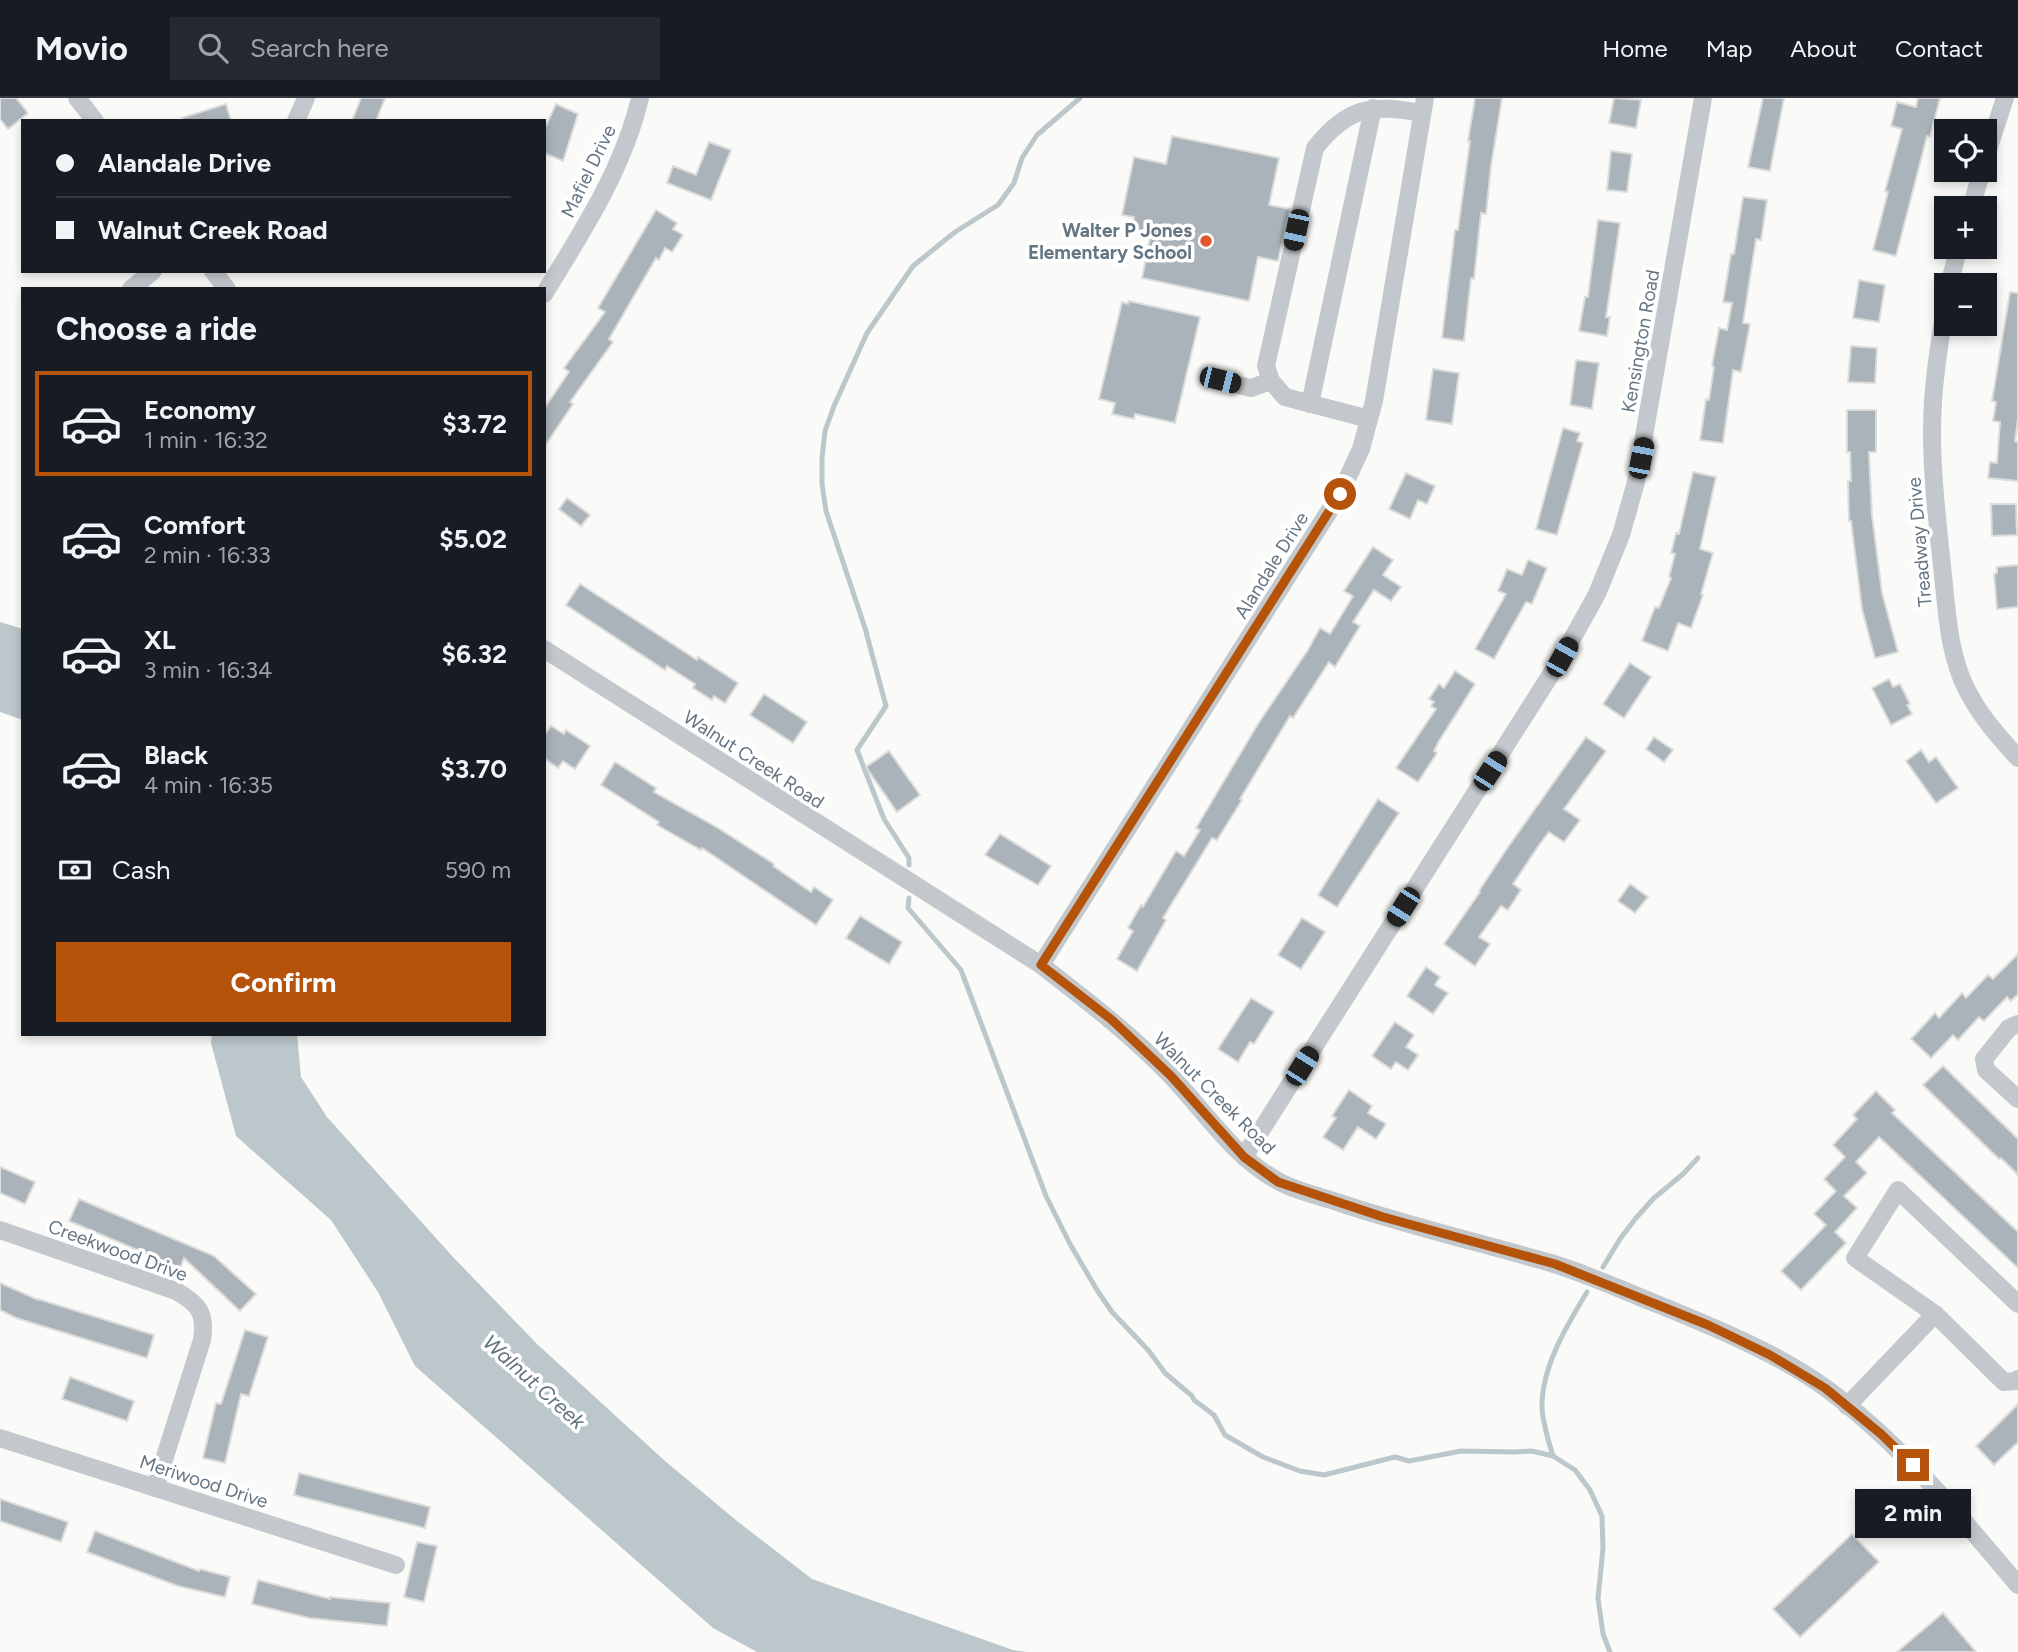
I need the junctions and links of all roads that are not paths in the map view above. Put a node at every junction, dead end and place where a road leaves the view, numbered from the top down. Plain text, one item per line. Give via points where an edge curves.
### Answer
1 (78, 98) edge
2 (306, 98) edge
3 (640, 98) edge
4 (1703, 98) edge
5 (2005, 98) edge
6 (1423, 106) edge
7 (1373, 108) junction
8 (94, 119) edge
9 (297, 119) edge
10 (1997, 122) edge
11 (151, 273) edge
12 (215, 273) edge
13 (133, 287) edge
14 (225, 287) edge
15 (546, 291) edge
16 (1940, 336) edge
17 (1220, 380) dead end
18 (1271, 381) junction
19 (1310, 404) junction
20 (1369, 419) junction
21 (546, 650) edge
22 (2018, 758) edge
23 (1041, 965) junction
24 (2018, 1024) edge
25 (2018, 1099) edge
26 (1244, 1157) junction
27 (0, 1230) edge
28 (2018, 1304) edge
29 (1935, 1314) junction
30 (2018, 1379) edge
31 (1847, 1406) junction
32 (0, 1438) edge
33 (155, 1488) junction
34 (396, 1565) dead end
35 (2018, 1585) edge

1 - 8 street
2 - 9 street
3 - 15 street, Mafiel Drive via 634,126 597,208
4 - 26 street, Kensington Road via 1636,482 1597,594 1562,657
5 - 10 street
6 - 7 street
6 - 20 street, Alandale Drive
7 - 18 street via 1345,117 1315,148 1266,366
7 - 19 street
11 - 13 street
12 - 14 street
16 - 22 street, Treadway Drive via 1932,431 1948,627 1966,688
17 - 18 street via 1251,388
18 - 19 street via 1285,397
19 - 20 street
20 - 23 street, Alandale Drive via 1340,494
21 - 23 street, Walnut Creek Road
23 - 26 street, Walnut Creek Road via 1112,1020 1171,1076
24 - 25 street via 2009,1028 1984,1059 1986,1070
26 - 31 street, Walnut Creek Road via 1278,1182 1383,1217 1555,1264 1696,1320 1770,1355
27 - 33 street, Creekwood Drive via 176,1291 200,1311 205,1324 202,1340
28 - 29 street via 1898,1190 1855,1258
29 - 30 street via 2004,1382
29 - 31 street
31 - 35 street, Walnut Creek Road via 1913,1465
32 - 33 street, Meriwood Drive
33 - 34 street, Meriwood Drive

